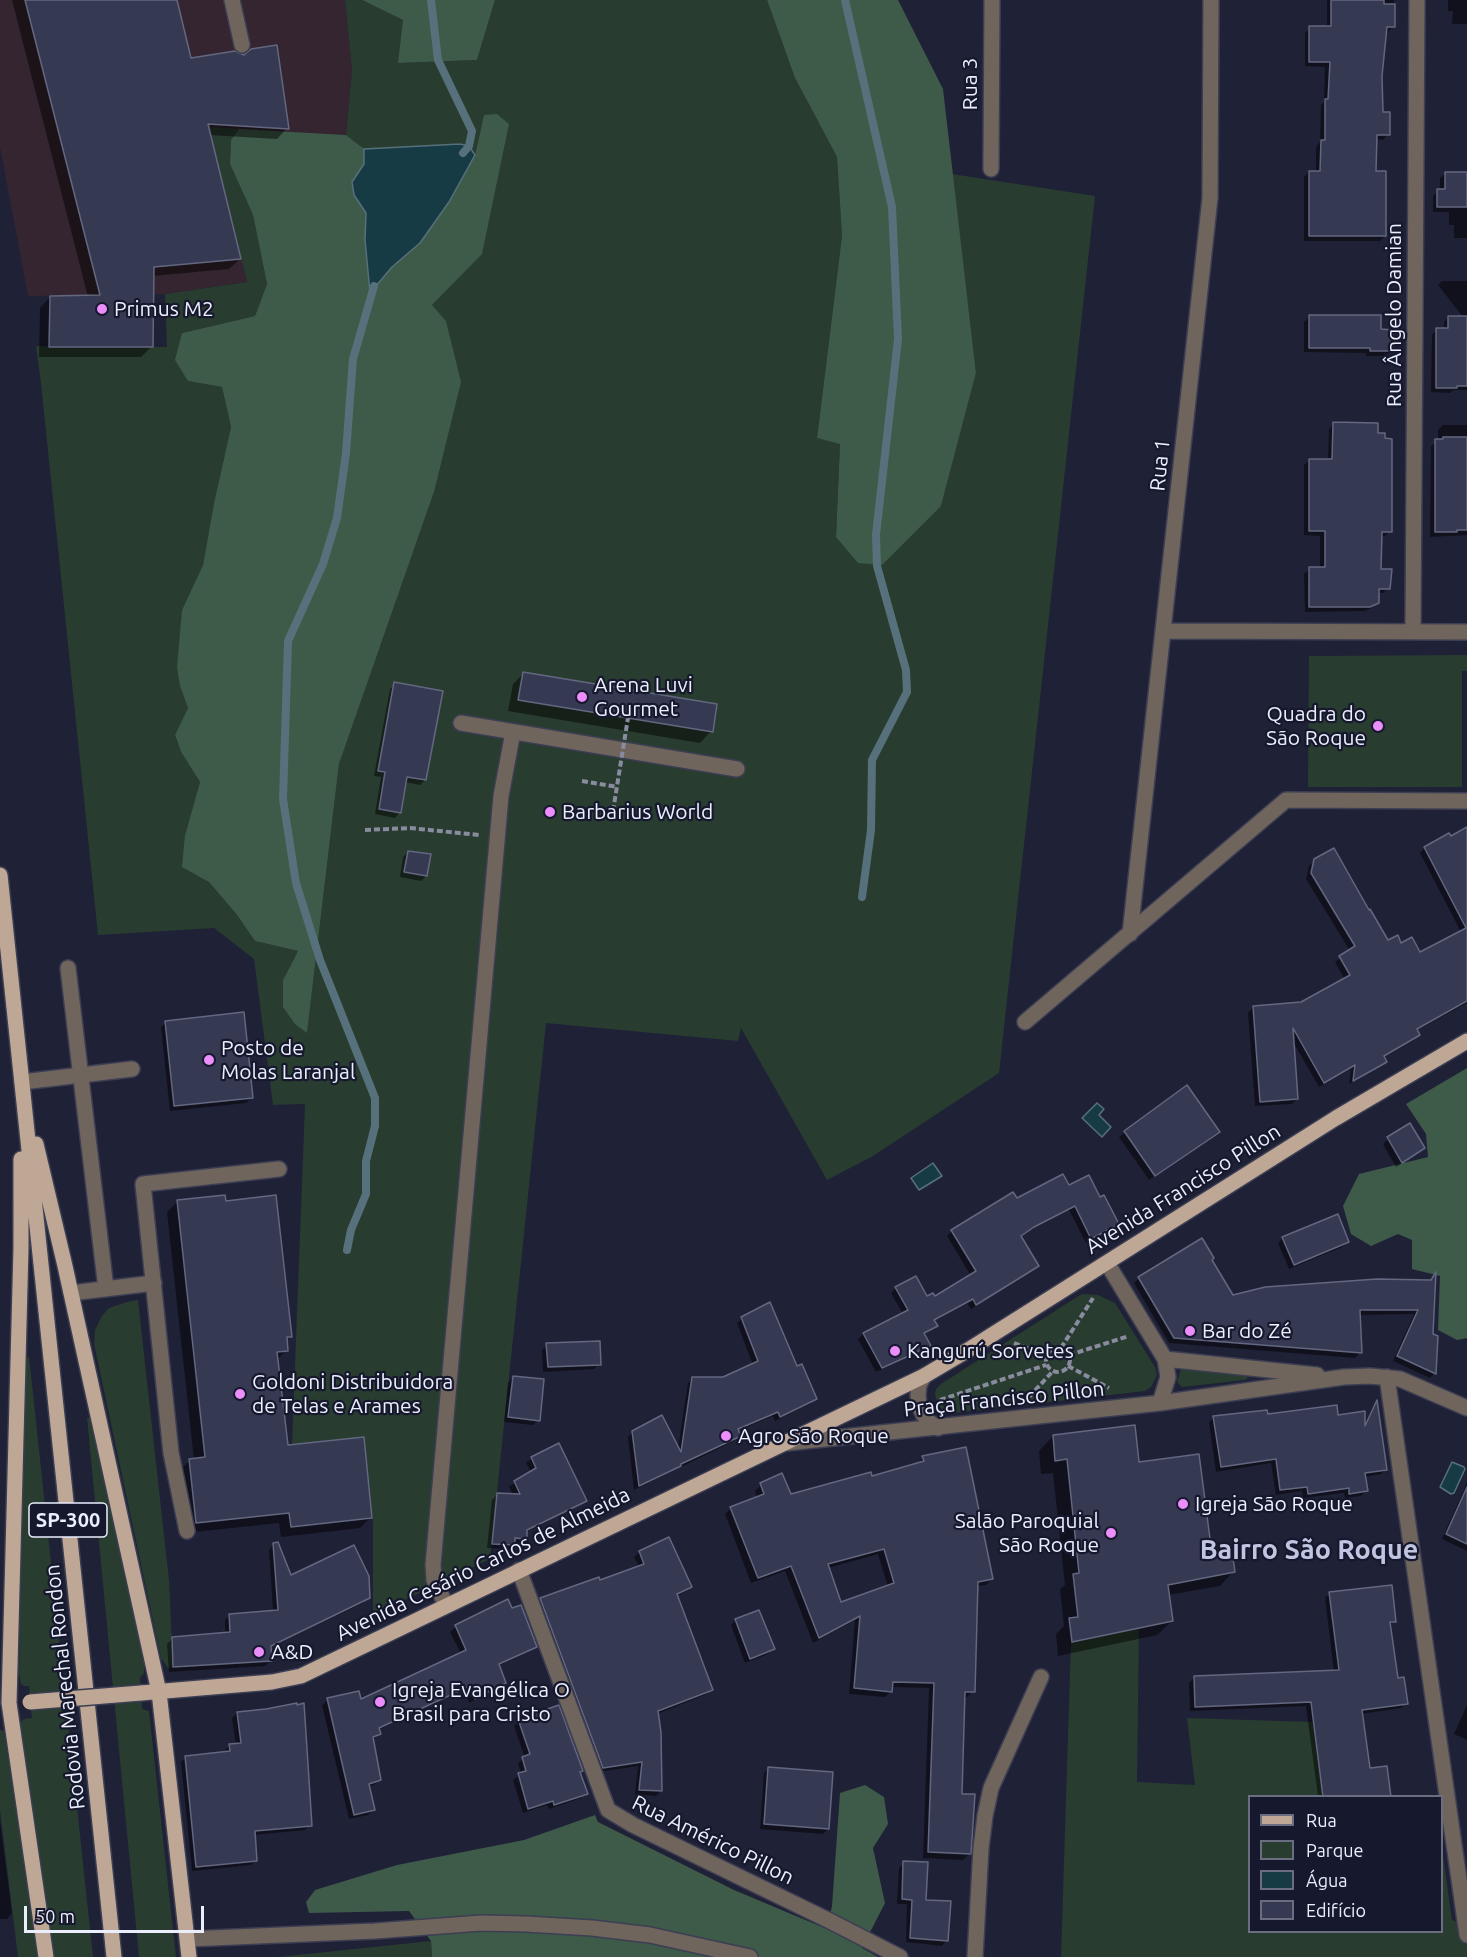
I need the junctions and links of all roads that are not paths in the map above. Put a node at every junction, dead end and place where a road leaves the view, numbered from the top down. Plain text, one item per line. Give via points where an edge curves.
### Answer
1 (232, 0) edge
2 (992, 0) edge
3 (1211, 0) edge
4 (1417, 0) edge
5 (242, 45) dead end
6 (991, 169) dead end
7 (1163, 631) junction
8 (1413, 631) junction
9 (1467, 632) edge
10 (461, 723) dead end
11 (513, 732) junction
12 (737, 769) dead end
13 (1467, 801) edge
14 (0, 875) edge
15 (1130, 934) junction
16 (69, 968) dead end
17 (1025, 1022) dead end
18 (1467, 1041) edge
19 (132, 1069) dead end
20 (81, 1075) junction
21 (22, 1083) junction
22 (279, 1169) dead end
23 (1107, 1263) junction
24 (154, 1283) junction
25 (106, 1289) junction
26 (71, 1293) junction
27 (1165, 1359) junction
28 (924, 1376) junction
29 (1341, 1377) junction
30 (1387, 1377) junction
31 (1160, 1403) junction
32 (1467, 1408) edge
33 (938, 1428) junction
34 (780, 1444) junction
35 (186, 1531) dead end
36 (519, 1570) junction
37 (446, 1605) junction
38 (1041, 1677) dead end
39 (159, 1692) junction
40 (4, 1704) edge
41 (1467, 1935) edge
42 (188, 1939) junction
43 (46, 1957) edge
44 (114, 1957) edge
45 (189, 1957) edge
46 (750, 1957) edge
47 (900, 1957) edge
48 (975, 1957) edge

1 - 5 street
2 - 6 street, Rua 3
3 - 7 street, Rua 1 via 1210,198
4 - 8 street, Rua Ângelo Damian
7 - 8 street
7 - 15 street, Rua 1
8 - 9 street
10 - 11 street
11 - 12 street
11 - 37 street via 501,796 433,1565 434,1580
13 - 15 street via 1286,800
14 - 21 main road, Rodovia Marechal Rondon / SP-300
15 - 17 street
16 - 20 street
18 - 23 main road, Avenida Francisco Pillon via 1335,1118
19 - 20 street
20 - 21 street
20 - 25 street
21 - 26 main road
21 - 40 main road via 21,1248
21 - 44 main road, Rodovia Marechal Rondon / SP-300
22 - 24 street via 143,1184
23 - 27 street
23 - 28 main road, Avenida Francisco Pillon
24 - 25 street
24 - 35 street via 171,1453
25 - 26 street
26 - 39 main road
27 - 29 street
27 - 31 street via 1168,1377
28 - 33 street via 919,1385 919,1405 929,1422
28 - 34 main road, Avenida Cesário Carlos de Almeida
29 - 30 street
29 - 31 street, Praça Francisco Pillon
30 - 32 street via 1415,1384
30 - 41 street
31 - 33 street, Praça Francisco Pillon
33 - 34 street, Praça Francisco Pillon
34 - 36 main road, Avenida Cesário Carlos de Almeida
36 - 37 main road, Avenida Cesário Carlos de Almeida
36 - 47 street, Rua Américo Pillon via 608,1810
37 - 39 main road, Avenida Cesário Carlos de Almeida via 293,1679
38 - 48 street via 992,1788 985,1816
39 - 40 main road, Avenida Cesário Carlos de Almeida, bridge
39 - 42 main road
40 - 43 main road
42 - 45 main road
42 - 46 street via 526,1924 650,1935

